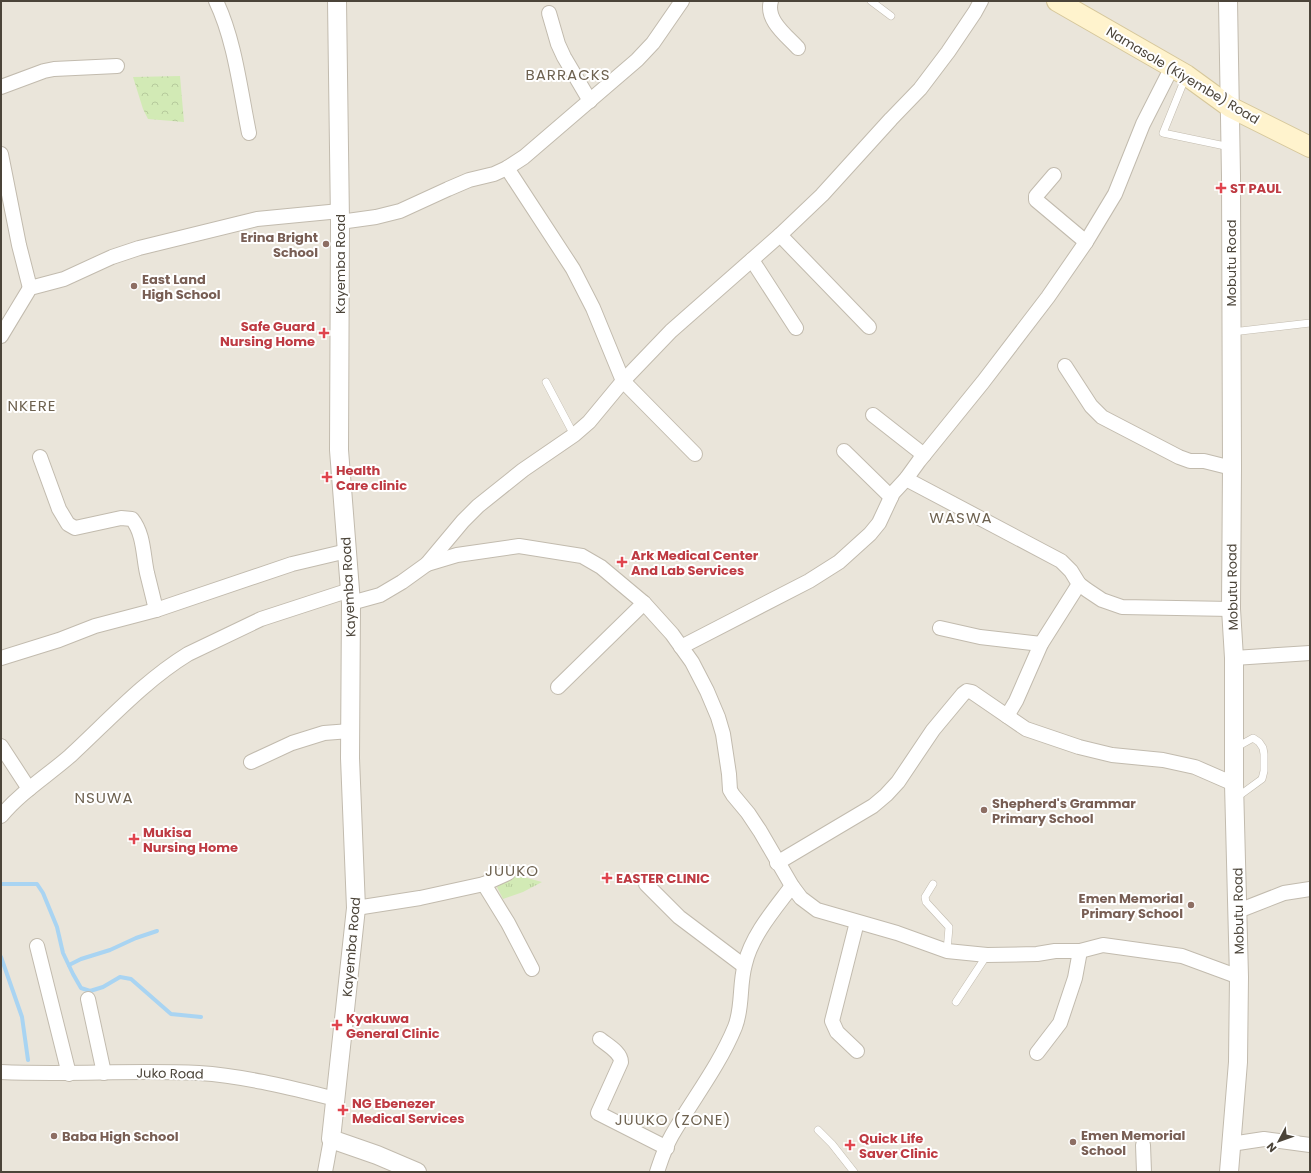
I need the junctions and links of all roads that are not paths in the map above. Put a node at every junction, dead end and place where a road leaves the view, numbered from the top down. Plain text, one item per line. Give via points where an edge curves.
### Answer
1 (216, 1) edge
2 (337, 1) edge
3 (682, 1) edge
4 (771, 1) edge
5 (871, 1) edge
6 (981, 1) edge
7 (1057, 1) edge
8 (1228, 1) edge
9 (549, 13) dead end
10 (891, 16) dead end
11 (798, 48) dead end
12 (118, 66) dead end
13 (1179, 71) junction
14 (1, 87) edge
15 (590, 101) junction
16 (1230, 107) junction
17 (249, 132) dead end
18 (1231, 147) junction
19 (1310, 147) edge
20 (1, 158) edge
21 (507, 168) junction
22 (1054, 175) dead end
23 (340, 216) junction
24 (780, 235) junction
25 (1086, 242) junction
26 (752, 260) junction
27 (30, 288) junction
28 (1310, 323) edge
29 (868, 327) dead end
30 (796, 328) dead end
31 (1232, 332) junction
32 (1, 336) edge
33 (1065, 366) dead end
34 (623, 381) junction
35 (546, 382) dead end
36 (873, 415) dead end
37 (574, 435) junction
38 (844, 450) dead end
39 (695, 454) dead end
40 (924, 455) junction
41 (40, 457) dead end
42 (1232, 468) junction
43 (906, 479) junction
44 (891, 497) junction
45 (347, 551) junction
46 (427, 564) junction
47 (1079, 584) junction
48 (351, 596) junction
49 (644, 603) junction
50 (1231, 609) junction
51 (156, 610) junction
52 (940, 628) dead end
53 (1041, 644) junction
54 (681, 647) junction
55 (1310, 653) edge
56 (1, 658) edge
57 (1234, 658) junction
58 (558, 687) dead end
59 (1007, 716) junction
60 (350, 731) junction
61 (1, 746) edge
62 (1234, 749) junction
63 (251, 762) dead end
64 (29, 789) junction
65 (1235, 791) junction
66 (1, 816) edge
67 (777, 863) junction
68 (508, 873) dead end
69 (484, 884) junction
70 (646, 884) dead end
71 (933, 884) dead end
72 (792, 886) junction
73 (1310, 889) edge
74 (356, 908) junction
75 (1238, 911) junction
76 (857, 922) junction
77 (37, 946) dead end
78 (947, 951) junction
79 (1080, 951) junction
80 (987, 955) junction
81 (744, 966) junction
82 (532, 969) dead end
83 (1239, 976) junction
84 (88, 999) dead end
85 (956, 1002) dead end
86 (600, 1039) dead end
87 (857, 1051) dead end
88 (1037, 1053) dead end
89 (1, 1072) edge
90 (104, 1073) junction
91 (69, 1074) junction
92 (336, 1099) junction
93 (818, 1130) dead end
94 (331, 1139) junction
95 (1231, 1144) junction
96 (1143, 1145) dead end
97 (1310, 1146) edge
98 (667, 1148) junction
99 (325, 1172) edge
100 (417, 1172) edge
101 (656, 1172) edge
102 (854, 1172) edge
103 (1144, 1172) edge
104 (1229, 1172) edge

1 - 17 street via 235,61
2 - 23 street, Kayemba Road
3 - 15 street via 653,43
4 - 11 street via 771,13 775,22
5 - 10 lane
6 - 24 street via 920,89 822,195
7 - 13 main road, Namasole (Kiyembe) Road
8 - 16 street, Mobutu Road
9 - 15 street via 564,57
12 - 14 street via 54,69
13 - 16 main road, Namasole (Kiyembe) Road
13 - 18 lane via 1163,133
13 - 25 street via 1144,124 1115,194
15 - 21 street via 524,157
16 - 18 street, Mobutu Road
16 - 19 main road, Namasole (Kiyembe) Road
18 - 31 street, Mobutu Road
20 - 27 street
21 - 23 street via 469,180 400,211 376,217
21 - 34 street via 573,269 593,308
22 - 25 street via 1036,196 1036,200
23 - 27 street via 257,219 138,248 64,279
23 - 45 street, Kayemba Road via 339,450
24 - 26 street
24 - 29 street
25 - 40 street via 1048,297
26 - 30 street
26 - 34 street via 671,331
27 - 32 street
28 - 31 lane
31 - 42 street, Mobutu Road
33 - 42 street via 1091,406 1102,417 1179,457
34 - 37 street via 605,404
34 - 39 street
35 - 37 lane
36 - 40 street
37 - 46 street via 523,470 478,506
38 - 44 street
40 - 43 street
41 - 51 street via 59,509 68,524 75,528 121,518 132,519 137,525
42 - 50 street, Mobutu Road
43 - 44 street
43 - 47 street via 1061,561
44 - 54 street via 879,523 839,562 797,588
45 - 48 street, Kayemba Road
45 - 51 street via 292,564
46 - 48 street via 380,595
46 - 49 street via 457,555 519,546 582,556 601,567
47 - 50 street via 1102,600 1122,607
47 - 53 street
48 - 60 street, Kayemba Road
48 - 64 street via 261,619 176,660 58,767
49 - 54 street
49 - 58 street
50 - 57 street, Mobutu Road
51 - 56 street via 95,626
52 - 53 street via 980,637
53 - 59 street
54 - 67 street via 692,662 718,717 727,753 730,790 760,831
55 - 57 street
57 - 62 street, Mobutu Road
59 - 65 street via 1026,729 1108,755 1157,759 1195,767
59 - 67 street via 972,692 962,694 886,795 873,806
60 - 63 street via 324,733 292,743
60 - 74 street, Kayemba Road
61 - 64 street
62 - 65 street, Mobutu Road
62 - 65 lane via 1253,738 1259,742 1264,754 1262,779
64 - 66 street
65 - 75 street, Mobutu Road
67 - 72 street
68 - 69 street
69 - 74 street
69 - 82 street via 508,922
70 - 81 street via 679,917
71 - 78 lane via 925,898 949,927
72 - 76 street via 801,898 817,910
72 - 81 street via 755,937
73 - 75 street via 1284,893
74 - 92 street, Kayemba Road
75 - 83 street, Mobutu Road
76 - 78 street
76 - 87 street via 832,1021 838,1032
77 - 91 street
78 - 80 street
79 - 80 street
79 - 83 street via 1103,945 1182,956
79 - 88 street via 1075,978 1060,1023
80 - 85 lane
81 - 98 street via 736,1026 722,1054 671,1136
83 - 95 street, Mobutu Road via 1238,1062
84 - 90 street
86 - 98 street via 615,1051 621,1062 598,1113
89 - 91 street, Juko Road
90 - 91 street, Juko Road
90 - 92 street, Juko Road via 200,1073 239,1077
92 - 94 street, Kayemba Road
93 - 102 lane
94 - 99 street, Kayemba Road
94 - 100 street
95 - 97 street via 1264,1139
95 - 104 street, Mobutu Road
96 - 103 street
98 - 101 street

